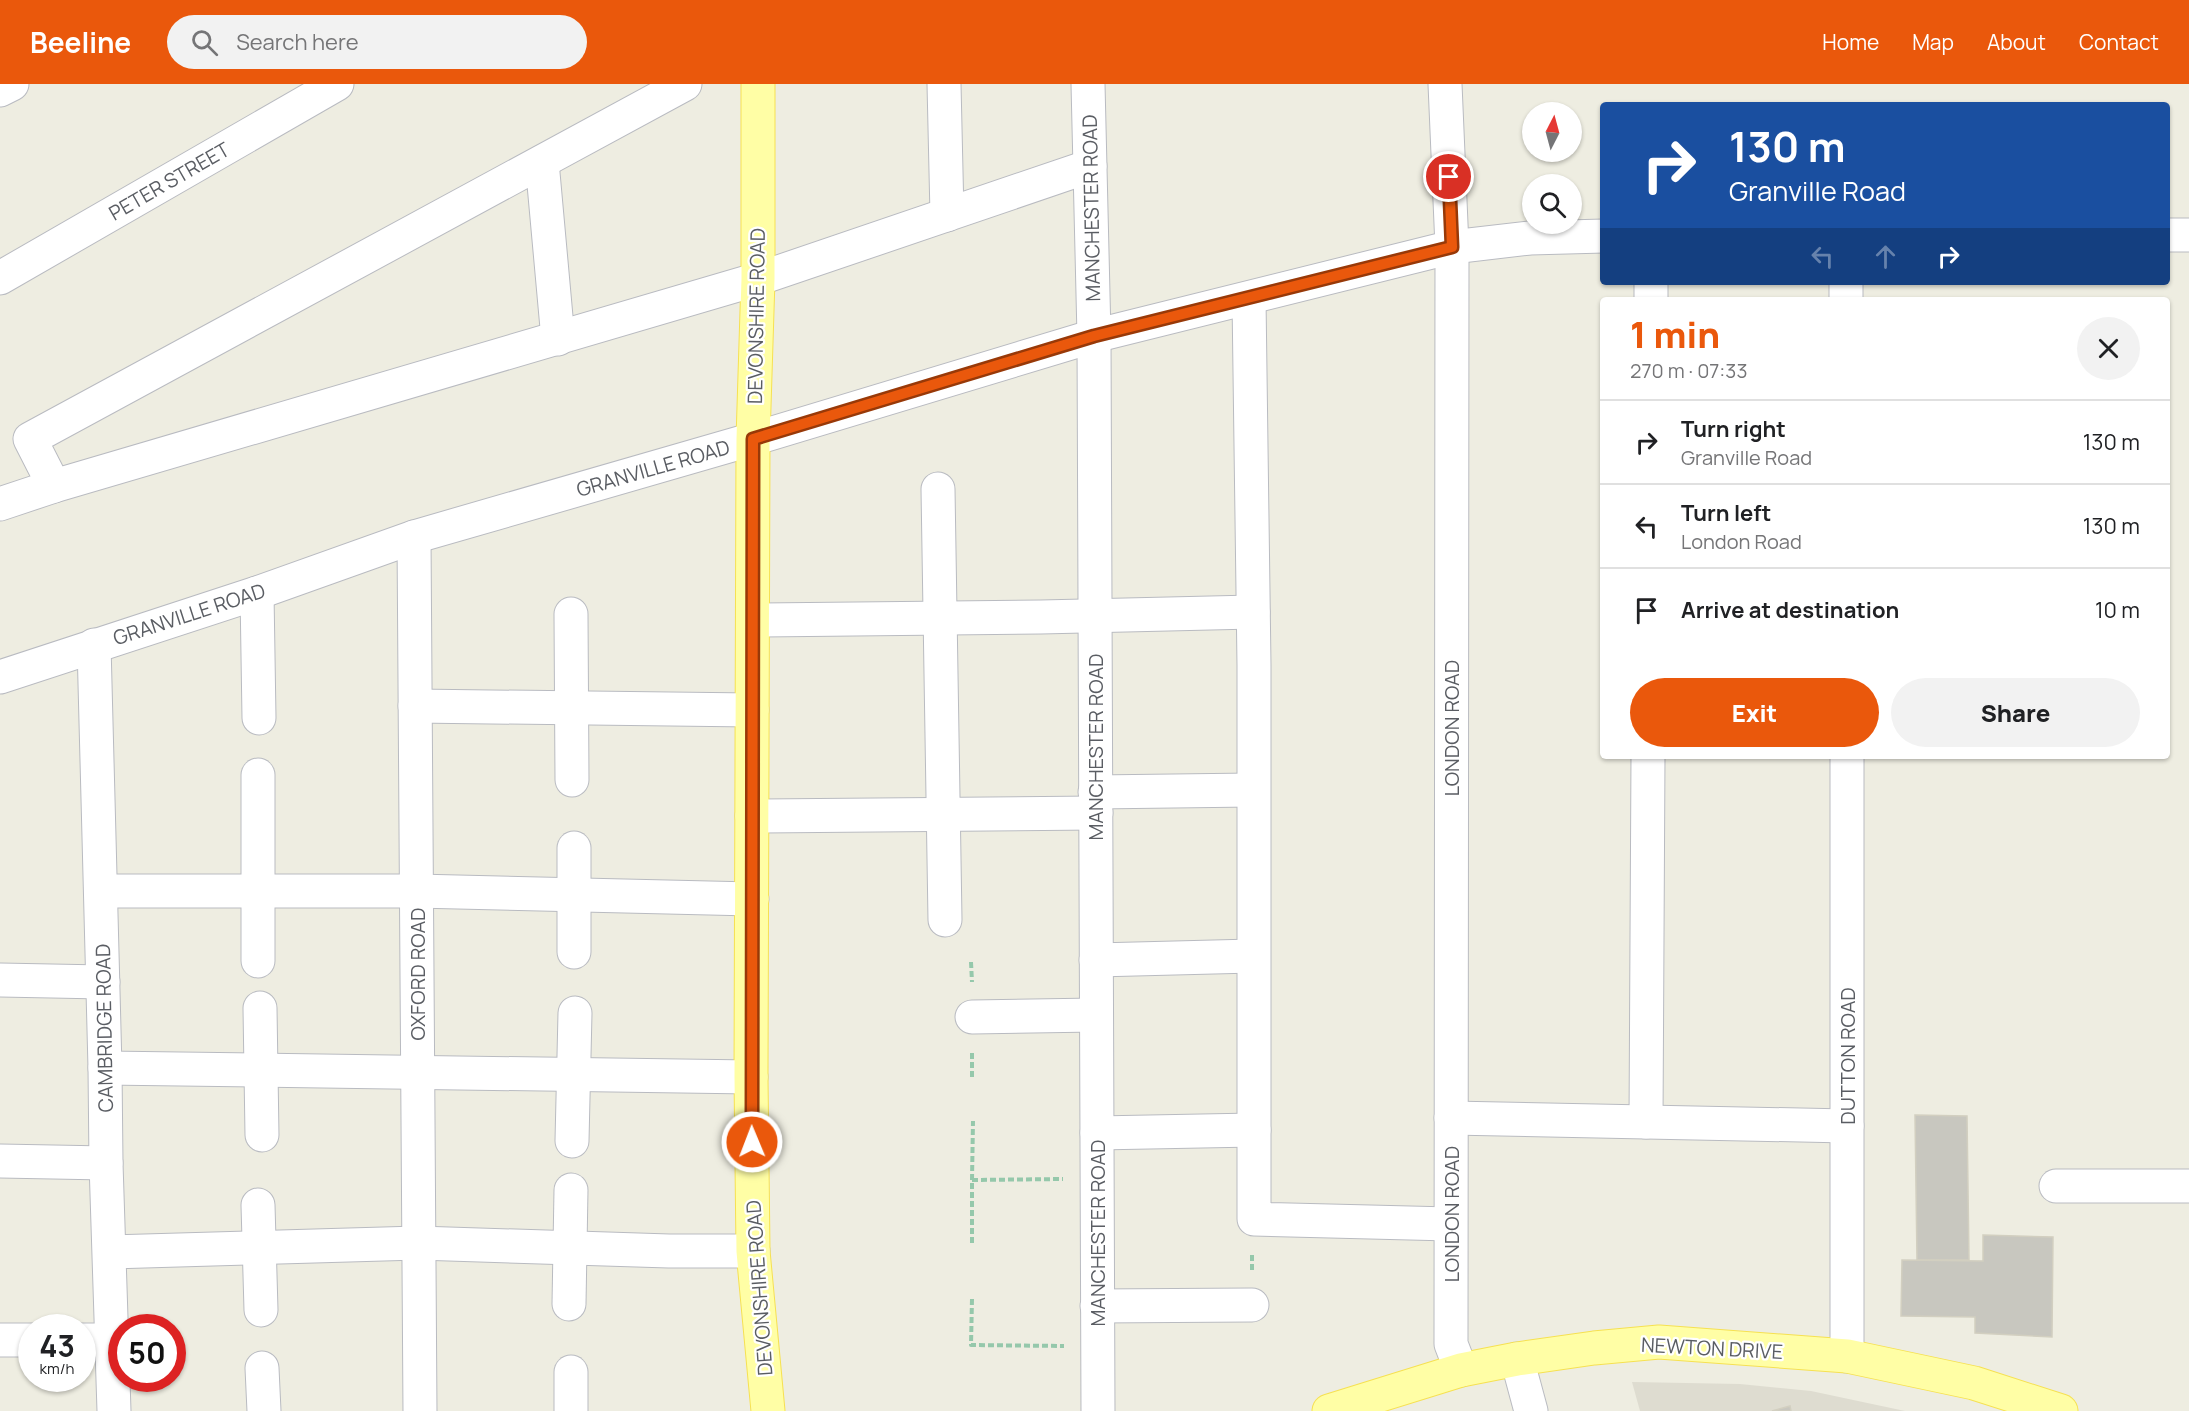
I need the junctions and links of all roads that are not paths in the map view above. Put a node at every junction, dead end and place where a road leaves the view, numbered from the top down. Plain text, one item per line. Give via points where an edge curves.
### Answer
1 (12, 84) edge
2 (337, 84) edge
3 (685, 84) edge
4 (758, 84) edge
5 (944, 84) edge
6 (1088, 84) edge
7 (1445, 84) edge
8 (0, 90) edge
9 (542, 162) junction
10 (1090, 166) junction
11 (947, 215) junction
12 (1600, 236) edge
13 (2170, 236) edge
14 (2189, 236) edge
15 (1452, 247) junction
16 (0, 278) edge
17 (758, 279) junction
18 (1249, 299) junction
19 (1094, 336) junction
20 (558, 339) junction
21 (753, 439) junction
22 (54, 486) junction
23 (938, 489) dead end
24 (0, 504) edge
25 (414, 537) junction
26 (257, 593) junction
27 (1253, 612) junction
28 (571, 614) dead end
29 (1095, 616) junction
30 (940, 618) junction
31 (753, 620) junction
32 (94, 645) junction
33 (0, 677) edge
34 (415, 706) junction
35 (571, 707) junction
36 (752, 710) junction
37 (259, 718) dead end
38 (1648, 759) edge
39 (1847, 759) edge
40 (258, 775) dead end
41 (572, 780) dead end
42 (1252, 790) junction
43 (1095, 802) junction
44 (943, 814) junction
45 (752, 816) junction
46 (574, 848) dead end
47 (258, 890) junction
48 (101, 891) junction
49 (416, 891) junction
50 (574, 894) junction
51 (752, 899) junction
52 (945, 920) dead end
53 (574, 952) dead end
54 (1253, 957) junction
55 (1096, 960) junction
56 (258, 961) dead end
57 (0, 980) edge
58 (103, 982) junction
59 (260, 1008) dead end
60 (575, 1013) dead end
61 (1096, 1015) junction
62 (972, 1017) dead end
63 (105, 1068) junction
64 (260, 1070) junction
65 (417, 1071) junction
66 (574, 1074) junction
67 (751, 1077) junction
68 (1451, 1118) junction
69 (1646, 1122) junction
70 (1847, 1126) junction
71 (1254, 1130) junction
72 (1097, 1133) junction
73 (262, 1136) dead end
74 (572, 1142) dead end
75 (0, 1161) edge
76 (106, 1163) junction
77 (2056, 1186) dead end
78 (2189, 1186) edge
79 (571, 1190) dead end
80 (258, 1205) dead end
81 (1450, 1224) junction
82 (418, 1243) junction
83 (260, 1248) junction
84 (570, 1249) junction
85 (753, 1251) junction
86 (110, 1252) junction
87 (569, 1304) dead end
88 (1252, 1305) dead end
89 (1097, 1306) junction
90 (261, 1310) dead end
91 (0, 1340) edge
92 (18, 1340) edge
93 (98, 1340) edge
94 (1846, 1356) junction
95 (1517, 1359) junction
96 (262, 1368) dead end
97 (1461, 1370) junction
98 (570, 1372) dead end
99 (114, 1411) edge
100 (264, 1411) edge
101 (420, 1411) edge
102 (571, 1411) edge
103 (768, 1411) edge
104 (1098, 1411) edge
105 (1329, 1411) edge
106 (1531, 1411) edge
107 (2061, 1411) edge

1 - 8 street
2 - 16 street, PETER STREET
3 - 9 street
4 - 17 main road, DEVONSHIRE ROAD
5 - 11 street
6 - 10 street, MANCHESTER ROAD
7 - 15 street, LONDON ROAD
9 - 20 street
9 - 22 street via 30,439
10 - 11 street
10 - 19 street, MANCHESTER ROAD
11 - 17 street
12 - 15 street, GRANVILLE ROAD via 1530,238
13 - 14 street
15 - 18 street, GRANVILLE ROAD
15 - 68 street, LONDON ROAD
17 - 20 street
17 - 21 main road, DEVONSHIRE ROAD
18 - 19 street, GRANVILLE ROAD
18 - 27 street
19 - 21 street, GRANVILLE ROAD
19 - 29 street, MANCHESTER ROAD
20 - 22 street
21 - 25 street, GRANVILLE ROAD
21 - 31 main road, DEVONSHIRE ROAD
22 - 24 street
23 - 30 street
25 - 26 street, GRANVILLE ROAD
25 - 34 street, OXFORD ROAD
26 - 32 street, GRANVILLE ROAD
26 - 37 street
27 - 29 street
27 - 42 street
28 - 35 street
29 - 30 street
29 - 43 street, MANCHESTER ROAD
30 - 31 street
30 - 44 street
31 - 36 main road, DEVONSHIRE ROAD
32 - 33 street, GRANVILLE ROAD
32 - 48 street, CAMBRIDGE ROAD
34 - 35 street
34 - 49 street, OXFORD ROAD
35 - 36 street
35 - 41 street
36 - 45 main road, DEVONSHIRE ROAD
38 - 69 street
39 - 70 street, DUTTON ROAD
40 - 47 street
42 - 43 street
42 - 54 street
43 - 44 street
43 - 55 street, MANCHESTER ROAD
44 - 45 street
44 - 52 street
45 - 51 main road, DEVONSHIRE ROAD
46 - 50 street
47 - 48 street
47 - 49 street
47 - 56 street
48 - 58 street, CAMBRIDGE ROAD
49 - 50 street
49 - 65 street, OXFORD ROAD
50 - 51 street
50 - 53 street
51 - 67 main road, DEVONSHIRE ROAD
54 - 55 street
54 - 71 street
55 - 61 street, MANCHESTER ROAD
57 - 58 street
58 - 63 street, CAMBRIDGE ROAD
59 - 64 street
60 - 66 street
61 - 62 street
61 - 72 street, MANCHESTER ROAD
63 - 64 street
63 - 76 street, CAMBRIDGE ROAD
64 - 65 street
64 - 73 street
65 - 66 street
65 - 82 street, OXFORD ROAD
66 - 67 street
66 - 74 street
67 - 85 main road, DEVONSHIRE ROAD
68 - 69 street
68 - 81 street, LONDON ROAD
69 - 70 street
70 - 94 street, DUTTON ROAD
71 - 72 street
71 - 81 street via 1254,1219
72 - 89 street, MANCHESTER ROAD
75 - 76 street
76 - 86 street, CAMBRIDGE ROAD
77 - 78 street
79 - 84 street
80 - 83 street
81 - 97 street, LONDON ROAD via 1451,1344
82 - 83 street
82 - 84 street
82 - 101 street, OXFORD ROAD
83 - 86 street
83 - 90 street
84 - 85 street
84 - 87 street
85 - 103 main road, DEVONSHIRE ROAD
86 - 93 street, CAMBRIDGE ROAD
88 - 89 street
89 - 104 street, MANCHESTER ROAD
91 - 92 street
93 - 99 street, CAMBRIDGE ROAD
94 - 95 main road, NEWTON DRIVE via 1659,1342
94 - 107 main road, NEWTON DRIVE via 1974,1383
95 - 97 main road, NEWTON DRIVE
95 - 106 street
96 - 100 street
97 - 105 main road, NEWTON DRIVE
98 - 102 street

